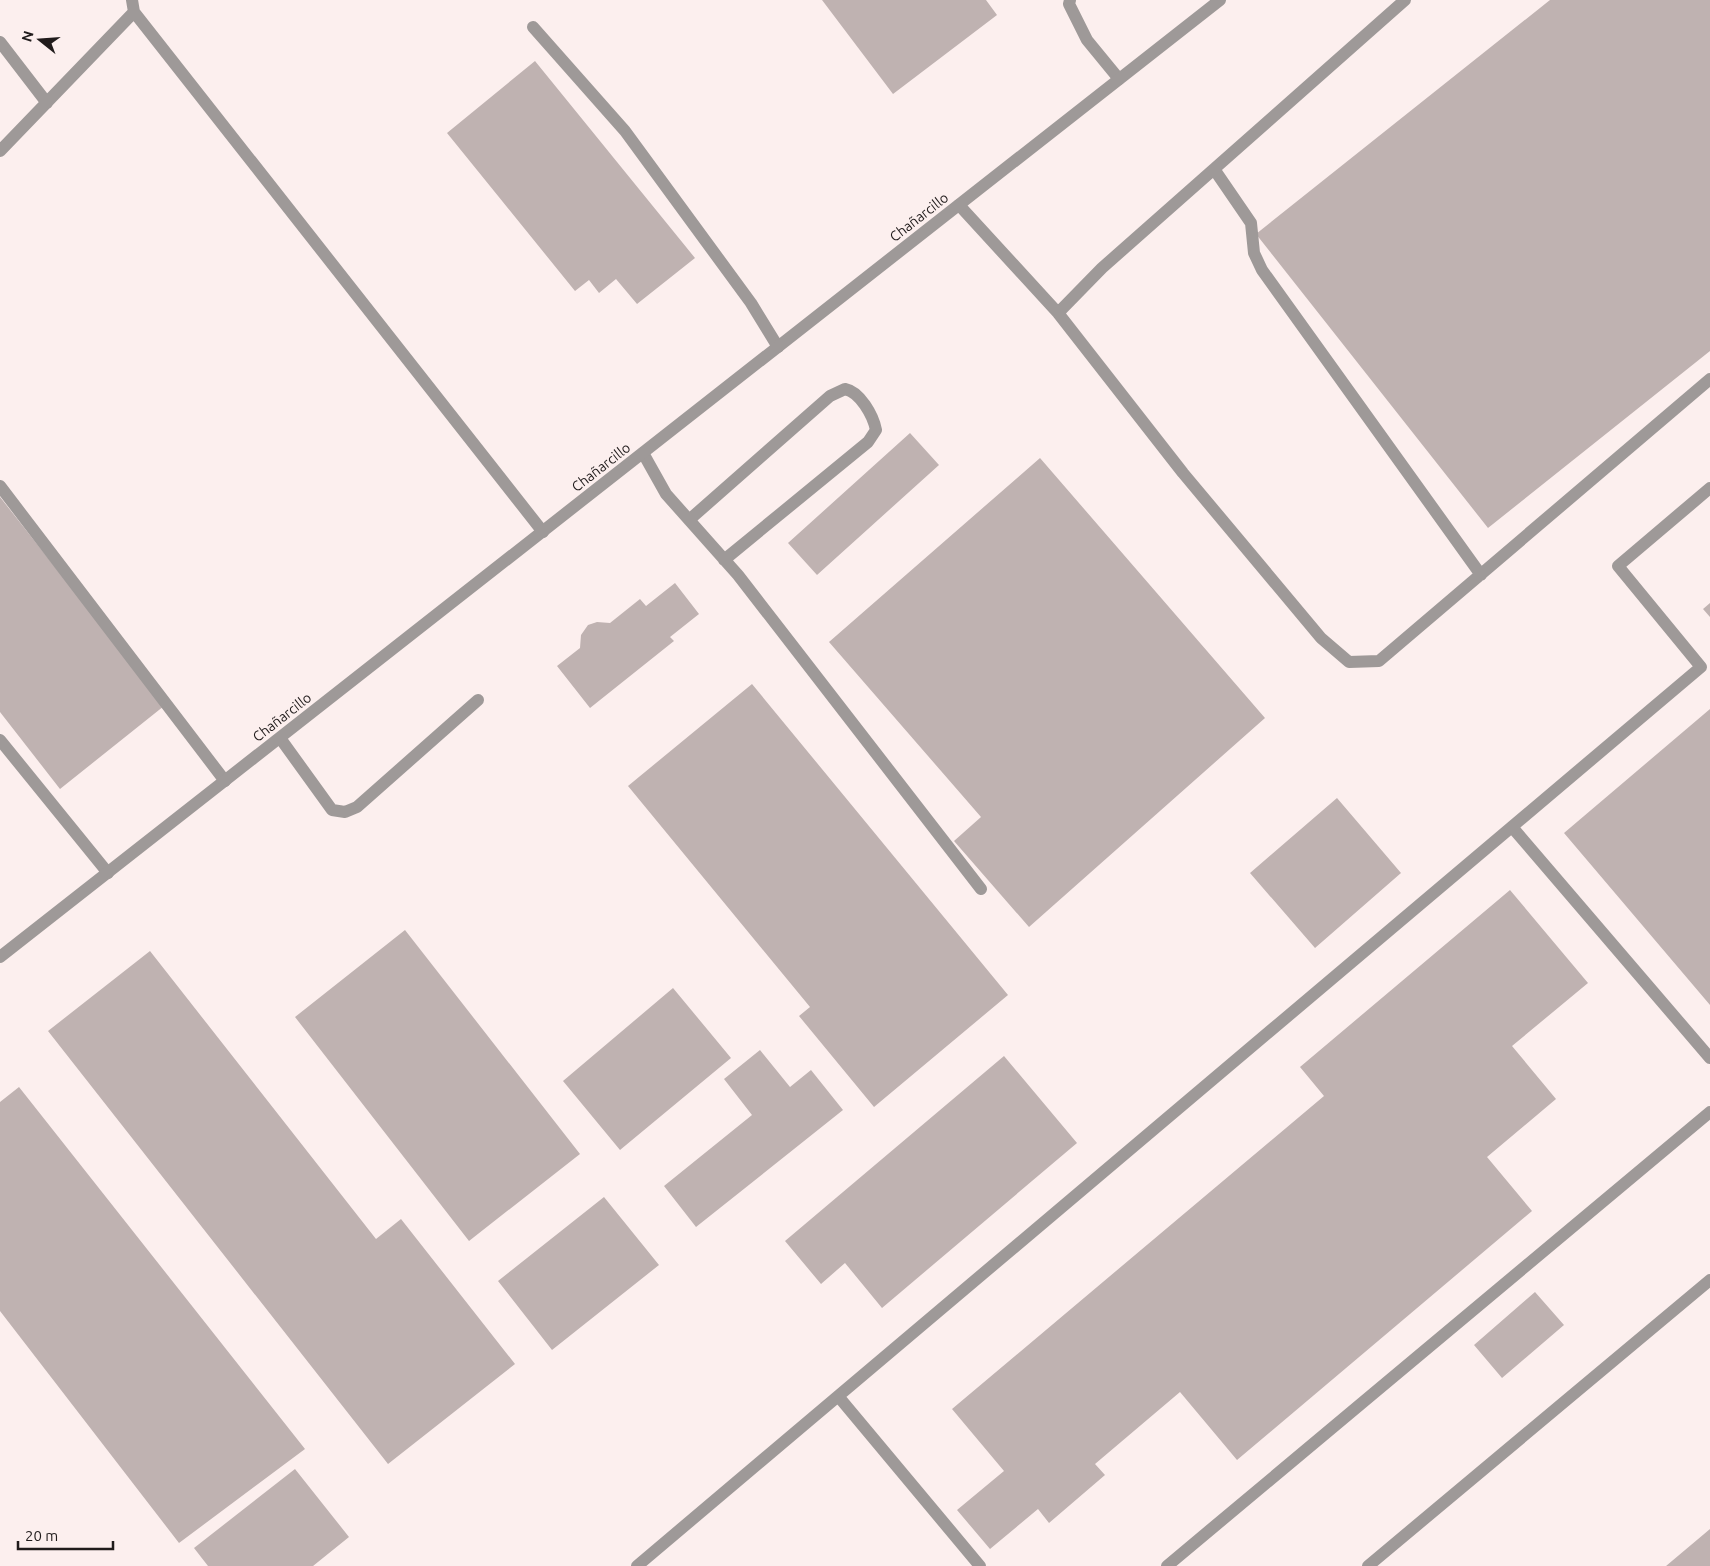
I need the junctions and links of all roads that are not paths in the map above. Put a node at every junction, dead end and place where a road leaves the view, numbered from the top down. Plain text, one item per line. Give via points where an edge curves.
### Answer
1 (1070, 0) edge
2 (1220, 0) edge
3 (1405, 0) edge
4 (133, 6) edge
5 (533, 27) dead end
6 (0, 42) edge
7 (1119, 79) junction
8 (47, 103) junction
9 (1, 149) edge
10 (1214, 169) junction
11 (959, 205) junction
12 (1058, 313) junction
13 (778, 347) junction
14 (1710, 379) edge
15 (643, 452) junction
16 (0, 486) edge
17 (1710, 488) edge
18 (689, 520) junction
19 (543, 532) junction
20 (724, 560) junction
21 (1481, 574) junction
22 (478, 700) dead end
23 (280, 738) junction
24 (0, 740) edge
25 (224, 781) junction
26 (1512, 827) junction
27 (108, 873) junction
28 (981, 889) dead end
29 (0, 957) edge
30 (1710, 1058) edge
31 (1710, 1112) edge
32 (1710, 1280) edge
33 (838, 1396) junction
34 (637, 1566) edge
35 (980, 1566) edge
36 (1167, 1566) edge
37 (1368, 1566) edge

1 - 7 street via 1087,40
2 - 7 street, Chañarcillo
3 - 10 street
4 - 8 street
4 - 19 street
5 - 13 street via 624,132 750,303
6 - 8 street
7 - 11 street, Chañarcillo
8 - 9 street
10 - 12 street via 1102,268
10 - 21 street via 1251,223 1254,253 1262,270
11 - 12 street
11 - 13 street, Chañarcillo
12 - 21 street via 1183,473 1321,638 1349,662 1379,661
13 - 15 street, Chañarcillo
14 - 21 street
15 - 18 street via 666,494
15 - 19 street, Chañarcillo
16 - 25 street
17 - 26 street via 1618,566 1701,668
18 - 20 street
18 - 20 street via 830,396 844,389 853,391 874,419 876,430 868,442
19 - 23 street, Chañarcillo
20 - 28 street
22 - 23 street via 357,807 345,812 332,810
23 - 25 street, Chañarcillo
24 - 27 street
25 - 27 street, Chañarcillo
26 - 30 street
26 - 33 street
27 - 29 street, Chañarcillo
31 - 36 street
32 - 37 street
33 - 34 street
33 - 35 street

